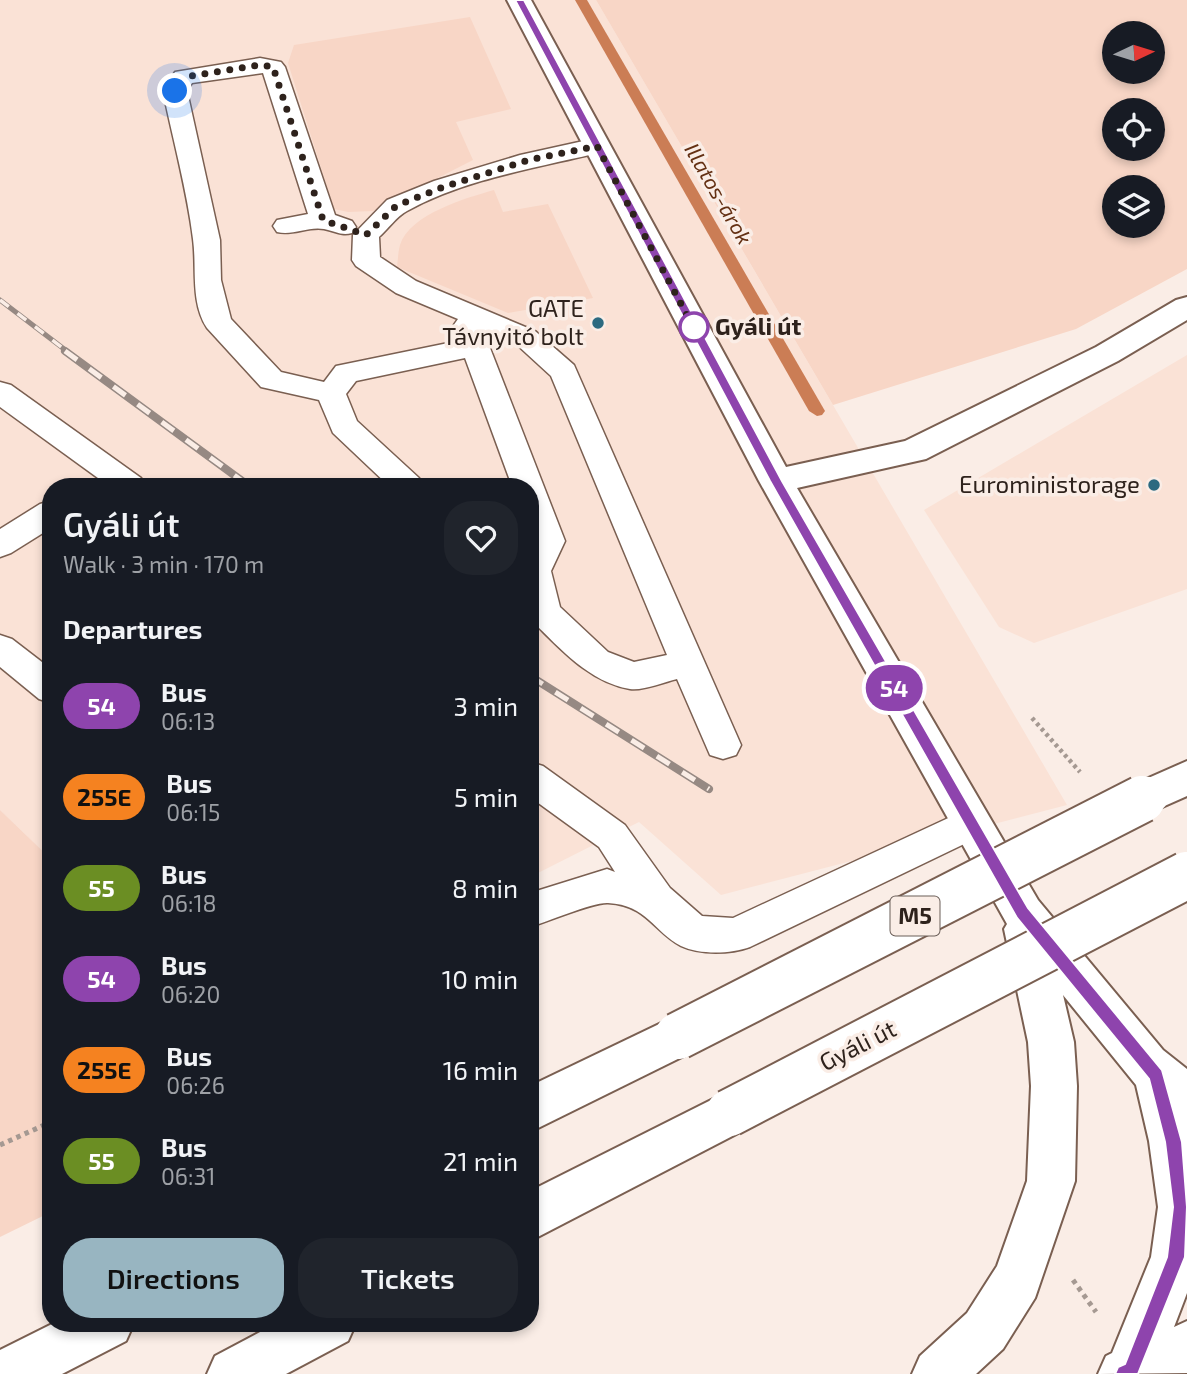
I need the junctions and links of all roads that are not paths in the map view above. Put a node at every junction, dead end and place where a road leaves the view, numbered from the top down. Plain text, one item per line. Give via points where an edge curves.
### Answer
1 (519, 0) edge
2 (597, 146) junction
3 (323, 220) junction
4 (286, 226) dead end
5 (366, 235) junction
6 (1187, 307) edge
7 (461, 310) junction
8 (475, 346) junction
9 (0, 392) edge
10 (331, 393) junction
11 (106, 478) edge
12 (399, 478) edge
13 (525, 478) edge
14 (776, 481) junction
15 (539, 515) edge
16 (42, 518) edge
17 (0, 545) edge
18 (539, 564) edge
19 (539, 608) edge
20 (0, 648) edge
21 (689, 663) junction
22 (42, 682) edge
23 (723, 745) dead end
24 (539, 783) edge
25 (1169, 786) edge
26 (972, 824) junction
27 (1187, 875) edge
28 (656, 900) junction
29 (539, 908) edge
30 (1023, 913) junction
31 (1172, 1085) edge
32 (539, 1106) edge
33 (539, 1212) edge
34 (90, 1332) edge
35 (313, 1332) edge
36 (1187, 1347) edge
37 (1128, 1372) edge
38 (8, 1374) edge
39 (233, 1374) edge
40 (938, 1374) edge

1 - 2 street
2 - 5 lane via 529,160 431,192 396,206
2 - 14 street
3 - 4 lane
3 - 5 lane
3 - 10 lane via 273,67 184,77 175,91 207,240 207,280 218,322 271,380
5 - 7 lane via 366,260 406,287
6 - 14 street via 1107,354 914,451
7 - 8 lane
7 - 21 lane via 525,337 564,372
8 - 10 lane via 346,373
8 - 13 lane
9 - 11 lane
10 - 12 lane via 344,426
14 - 26 street
15 - 18 lane via 549,541
16 - 17 lane
19 - 21 lane via 596,661 632,676
20 - 22 lane
21 - 23 lane
24 - 28 lane via 612,836
25 - 32 street, M5, bridge
26 - 28 lane via 736,934 693,933
26 - 30 street
27 - 33 street, Gyáli út, bridge
28 - 29 lane via 607,886
30 - 31 street
30 - 40 street via 1051,1042 1051,1181 1017,1280 985,1331
31 - 37 street via 1173,1142 1182,1207 1176,1257
34 - 38 street
35 - 39 street
36 - 37 street

